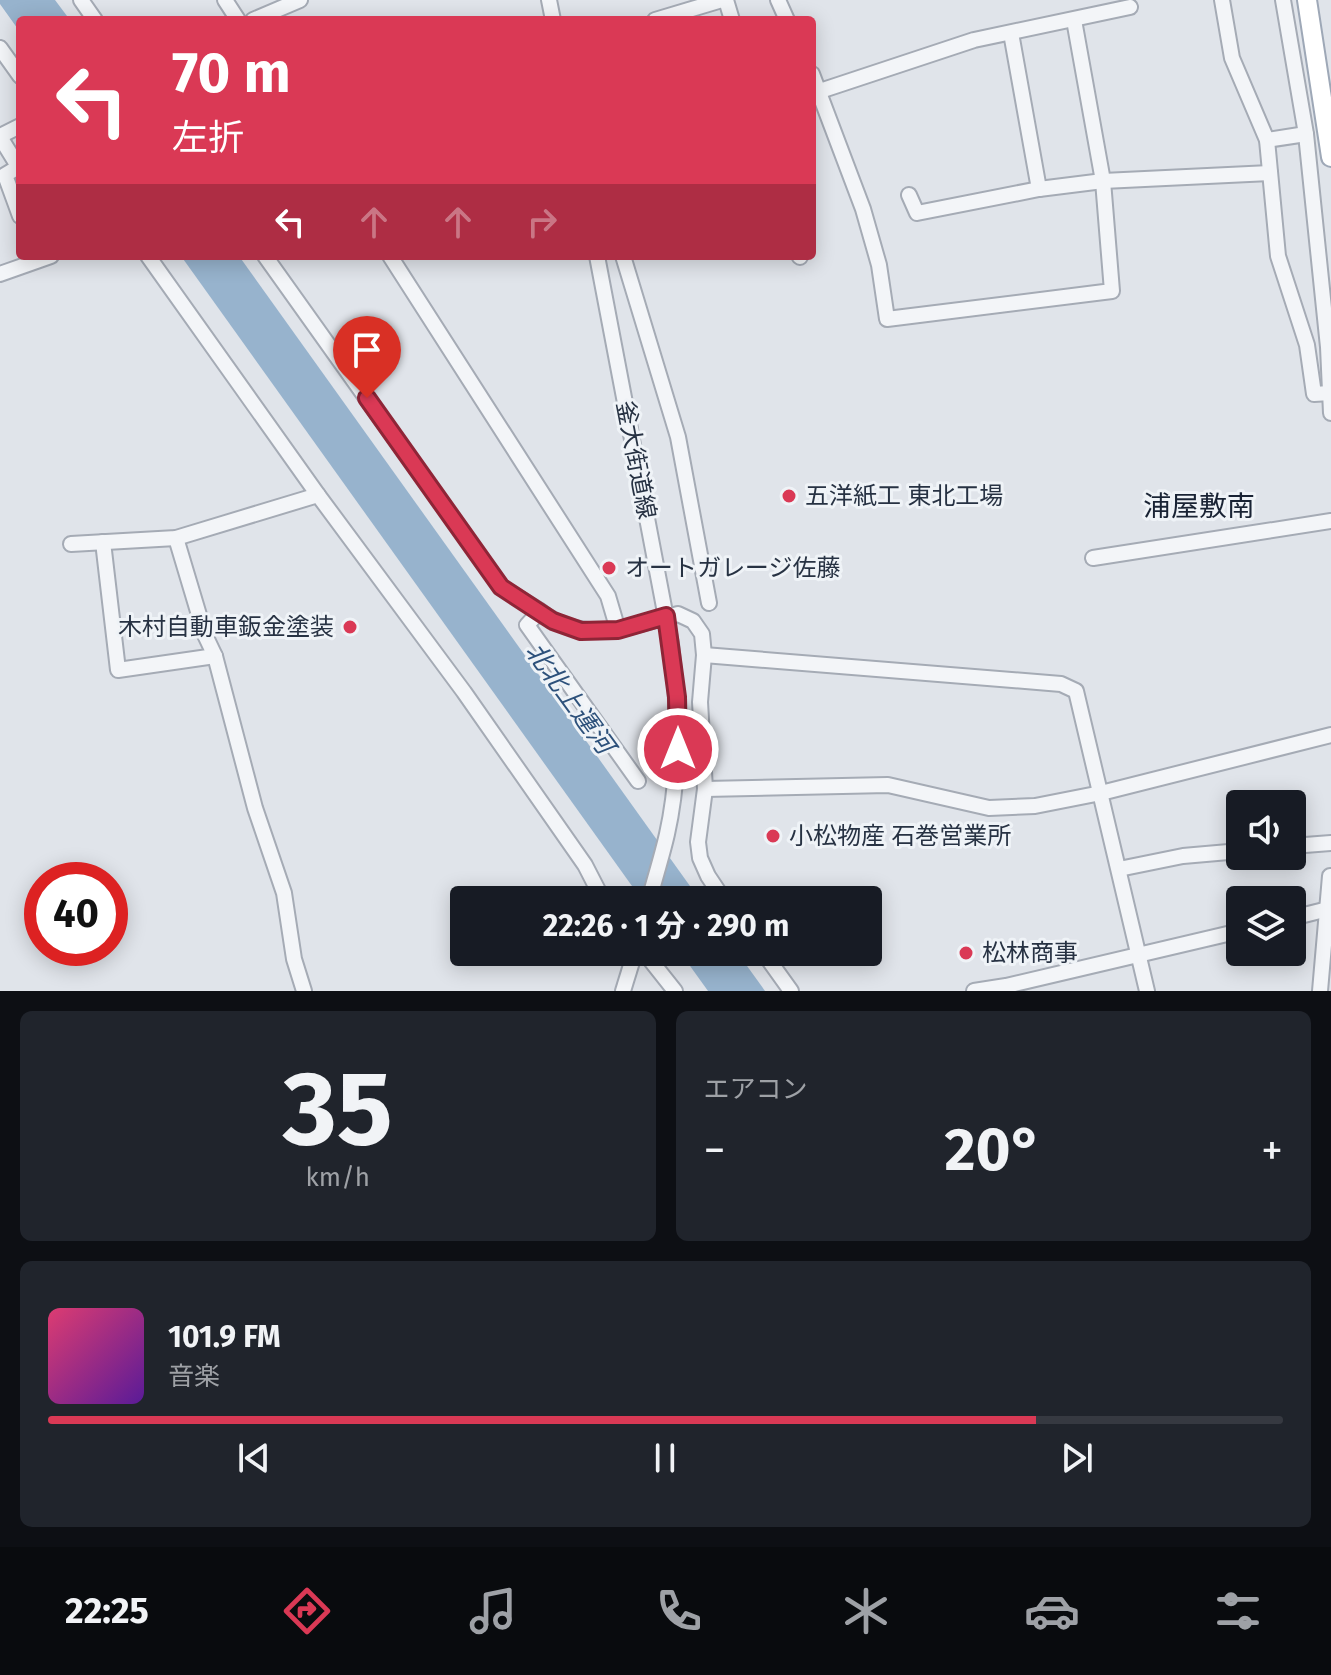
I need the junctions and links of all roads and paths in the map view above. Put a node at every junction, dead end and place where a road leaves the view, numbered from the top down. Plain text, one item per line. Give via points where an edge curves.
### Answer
1 (300, 0) edge
2 (724, 0) edge
3 (1222, 0) edge
4 (1283, 0) edge
5 (1307, 0) edge
6 (1130, 7) dead end
7 (262, 16) edge
8 (669, 16) edge
9 (1074, 20) junction
10 (1011, 33) junction
11 (0, 48) edge
12 (16, 70) edge
13 (816, 82) edge
14 (820, 91) junction
15 (1306, 134) junction
16 (0, 136) edge
17 (1267, 140) junction
18 (1331, 157) edge
19 (16, 161) edge
20 (16, 168) edge
21 (1270, 173) junction
22 (1103, 181) junction
23 (1039, 189) junction
24 (909, 195) dead end
25 (16, 205) edge
26 (31, 260) edge
27 (151, 260) edge
28 (268, 260) edge
29 (393, 260) edge
30 (598, 260) edge
31 (624, 260) edge
32 (1, 272) edge
33 (1330, 393) edge
34 (1331, 413) edge
35 (318, 495) junction
36 (1331, 521) edge
37 (176, 538) junction
38 (103, 542) junction
39 (71, 544) dead end
40 (1093, 558) dead end
41 (709, 603) dead end
42 (540, 611) junction
43 (666, 616) junction
44 (618, 630) junction
45 (704, 655) junction
46 (215, 656) junction
47 (1331, 735) edge
48 (638, 781) dead end
49 (705, 789) junction
50 (1101, 793) junction
51 (1331, 843) edge
52 (1306, 845) edge
53 (1226, 852) edge
54 (1119, 869) junction
55 (1330, 876) edge
56 (596, 886) edge
57 (653, 886) edge
58 (715, 886) edge
59 (1328, 909) junction
60 (1306, 914) edge
61 (1226, 934) edge
62 (1139, 955) junction
63 (631, 966) edge
64 (655, 966) edge
65 (773, 966) edge
66 (304, 991) edge
67 (623, 991) edge
68 (675, 991) edge
69 (791, 991) edge
70 (974, 991) edge
71 (1147, 991) edge
72 (1320, 991) edge

1 - 7 street
2 - 8 street
3 - 17 street via 1232,58
4 - 15 street
5 - 18 main road
6 - 9 street
9 - 10 street
9 - 22 street
10 - 14 street via 974,40
10 - 23 street
11 - 12 street
13 - 14 street
14 - 22 street via 863,209 887,319 1112,291
15 - 17 street
15 - 33 street
16 - 19 street
17 - 21 street
20 - 25 street via 5,175
21 - 22 street
21 - 33 street via 1278,256 1307,345 1314,394
22 - 23 street
23 - 24 street via 917,213
26 - 32 street
27 - 35 street
28 - 42 street via 501,587
29 - 44 street via 608,596
30 - 43 street, 釜大街道線
31 - 41 street via 678,437
33 - 34 street
35 - 37 street
35 - 56 street via 473,705
36 - 40 street
37 - 38 street
37 - 46 street
38 - 39 street
38 - 46 street via 118,670
42 - 44 street via 574,629
42 - 48 street via 527,625
43 - 44 street
43 - 45 street via 678,614 693,621 702,634
43 - 57 street, 釜大街道線 via 678,736 667,833
45 - 49 street via 700,702
45 - 50 street via 1061,684 1076,691
46 - 66 street via 255,808 284,893
47 - 50 street
49 - 50 street via 888,785 989,808 1035,806
49 - 58 street via 698,842
50 - 54 street
51 - 52 street
53 - 54 street
54 - 62 street
55 - 59 street
59 - 60 street
59 - 72 street
61 - 62 street
62 - 70 street
62 - 71 street
63 - 67 street
64 - 68 street
65 - 69 street

